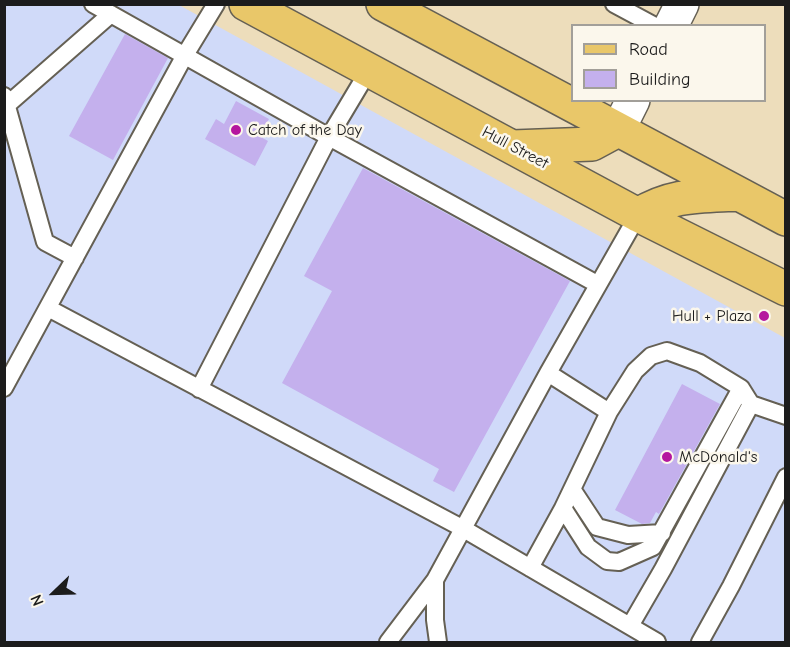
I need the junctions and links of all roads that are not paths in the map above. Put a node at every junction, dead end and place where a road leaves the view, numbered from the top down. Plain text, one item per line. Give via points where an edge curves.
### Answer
1 (93, 4) edge
2 (216, 4) edge
3 (246, 4) edge
4 (383, 4) edge
5 (615, 4) edge
6 (682, 4) edge
7 (111, 14) junction
8 (651, 24) edge
9 (672, 24) edge
10 (185, 56) junction
11 (369, 70) junction
12 (6, 100) edge
13 (632, 102) edge
14 (618, 130) junction
15 (329, 137) junction
16 (513, 147) junction
17 (740, 194) junction
18 (638, 215) junction
19 (786, 219) edge
20 (75, 258) junction
21 (597, 284) junction
22 (786, 289) edge
23 (48, 308) junction
24 (548, 373) junction
25 (7, 378) edge
26 (741, 388) junction
27 (199, 389) junction
28 (751, 404) junction
29 (609, 412) junction
30 (786, 416) edge
31 (786, 477) edge
32 (572, 489) junction
33 (563, 508) junction
34 (462, 528) junction
35 (662, 533) junction
36 (530, 568) junction
37 (435, 580) junction
38 (630, 626) junction
39 (388, 642) edge
40 (438, 642) edge
41 (657, 642) edge
42 (700, 642) edge

1 - 7 lane
2 - 10 lane
3 - 11 main road, Hull Street
4 - 14 main road
5 - 8 lane
6 - 9 street
7 - 10 lane
7 - 12 lane
10 - 15 lane
10 - 20 lane
11 - 15 lane
11 - 16 main road, Hull Street
12 - 20 lane via 45,242
13 - 14 street
14 - 16 main road via 592,144
14 - 17 main road
15 - 21 lane
15 - 27 lane
16 - 18 main road, Hull Street
17 - 18 main road via 687,196 656,204
17 - 19 main road
18 - 21 lane
18 - 22 main road, Hull Street
20 - 23 lane
21 - 24 lane
23 - 25 lane
23 - 27 lane
24 - 29 lane
24 - 34 lane
26 - 28 lane
26 - 29 lane via 700,363 667,351 651,356 635,371
26 - 35 lane
27 - 34 lane
28 - 30 lane
28 - 38 lane
29 - 32 lane
31 - 42 lane
32 - 33 lane
32 - 35 lane via 597,527 628,535
33 - 35 lane via 588,547 607,561 619,562 653,548
33 - 36 lane
34 - 36 lane
34 - 37 lane
36 - 38 lane
37 - 39 lane
37 - 40 lane
38 - 41 lane

